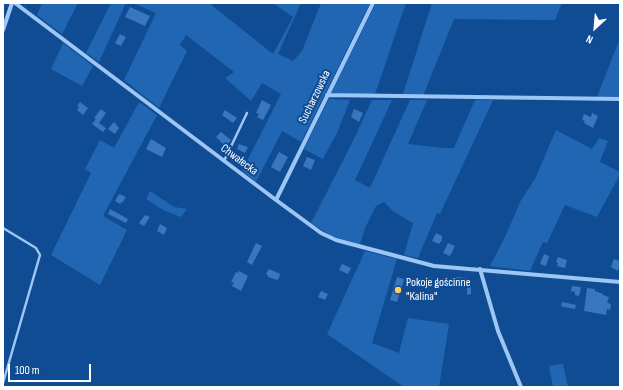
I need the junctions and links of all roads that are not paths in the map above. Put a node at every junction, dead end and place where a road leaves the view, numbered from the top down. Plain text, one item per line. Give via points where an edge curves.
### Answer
1 (13, 3) edge
2 (373, 3) edge
3 (3, 30) edge
4 (327, 95) junction
5 (620, 99) edge
6 (247, 113) dead end
7 (224, 161) junction
8 (276, 200) junction
9 (3, 228) edge
10 (480, 269) junction
11 (620, 282) edge
12 (3, 383) edge
13 (521, 387) edge

1 - 3 street
1 - 7 street, Chwałecka
2 - 4 street, Sucharzowska
4 - 5 street
4 - 8 street, Sucharzowska
6 - 7 lane
7 - 8 street, Chwałecka
8 - 10 street, Chwałecka via 320,233 336,240 434,266
9 - 12 lane via 36,248 40,258
10 - 11 street, Chwałecka
10 - 13 street via 498,331

